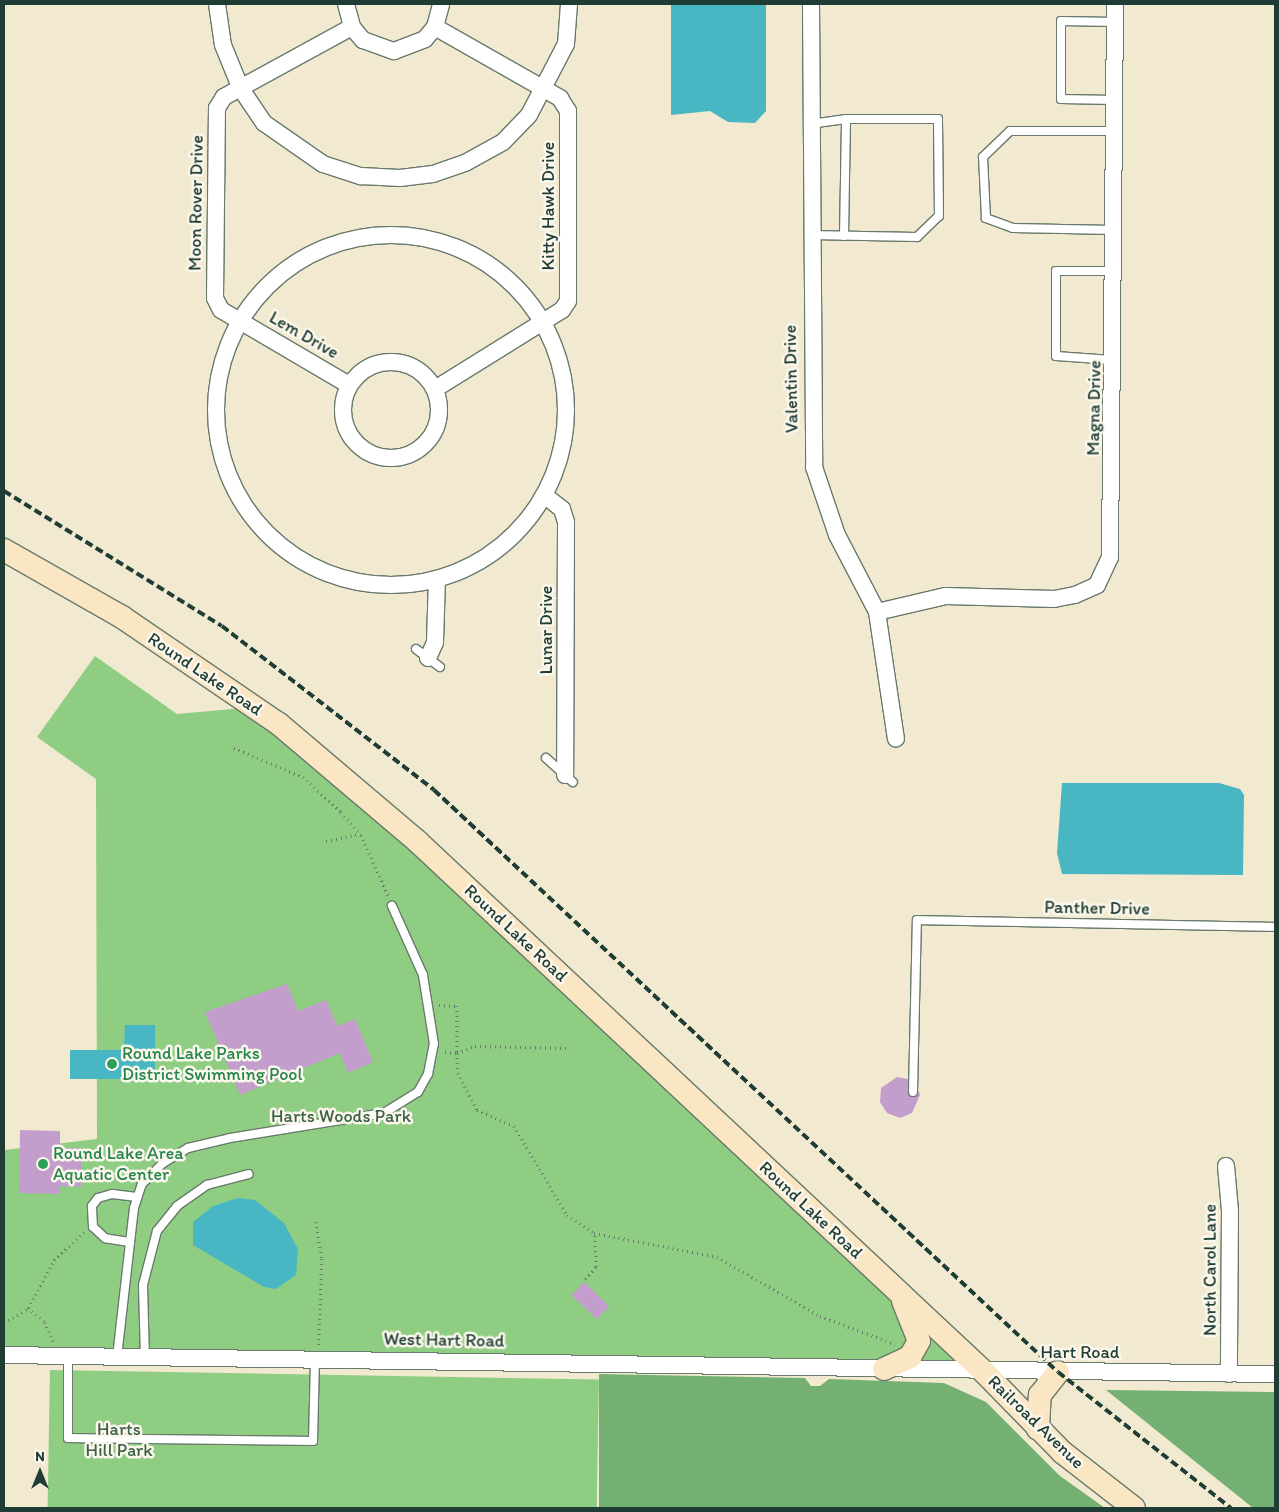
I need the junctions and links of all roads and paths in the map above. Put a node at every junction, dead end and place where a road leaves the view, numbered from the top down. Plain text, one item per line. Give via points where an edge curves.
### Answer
1 (217, 4) edge
2 (346, 4) edge
3 (441, 4) edge
4 (569, 4) edge
5 (811, 4) edge
6 (1115, 4) edge
7 (1115, 22) junction
8 (435, 26) junction
9 (352, 27) junction
10 (241, 88) junction
11 (545, 89) junction
12 (1115, 100) junction
13 (846, 119) junction
14 (811, 124) junction
15 (1115, 132) junction
16 (1115, 230) junction
17 (811, 235) junction
18 (844, 236) junction
19 (1115, 271) junction
20 (238, 320) junction
21 (543, 322) junction
22 (1115, 360) junction
23 (349, 385) junction
24 (435, 389) junction
25 (544, 495) junction
26 (4, 550) edge
27 (437, 580) junction
28 (877, 612) junction
29 (428, 658) dead end
30 (896, 739) dead end
31 (234, 748) dead end
32 (546, 758) dead end
33 (569, 778) joint
34 (360, 834) junction
35 (326, 841) dead end
36 (392, 906) joint
37 (1275, 927) edge
38 (439, 1006) dead end
39 (570, 1048) dead end
40 (445, 1052) dead end
41 (457, 1053) junction
42 (913, 1092) dead end
43 (1226, 1166) dead end
44 (249, 1174) dead end
45 (138, 1197) junction
46 (316, 1222) dead end
47 (86, 1230) dead end
48 (594, 1233) junction
49 (129, 1242) junction
50 (586, 1279) dead end
51 (900, 1293) junction
52 (28, 1308) junction
53 (4, 1323) edge
54 (54, 1342) dead end
55 (317, 1352) junction
56 (899, 1352) dead end
57 (4, 1354) edge
58 (68, 1356) junction
59 (117, 1357) junction
60 (145, 1358) junction
61 (884, 1369) junction
62 (984, 1372) junction
63 (1058, 1372) junction
64 (1229, 1374) junction
65 (1275, 1374) edge
66 (1038, 1429) junction
67 (1134, 1508) edge

1 - 10 street via 223,45
2 - 9 street
3 - 8 street
4 - 11 street via 566,44
5 - 14 street, Valentin Drive
6 - 7 street, Magna Drive
7 - 12 street, Magna Drive
7 - 12 lane via 1061,21 1061,99
8 - 9 street via 417,44 394,51 377,48
8 - 11 street, Kitty Hawk Drive
9 - 10 street, Moon Rover Drive
10 - 11 street via 264,123 323,164 361,176 400,178 433,174 503,142 529,115
10 - 20 street, Moon Rover Drive via 224,97 217,108 216,168 215,298 221,310
11 - 21 street, Kitty Hawk Drive via 560,98 568,111 568,301 562,310
12 - 15 street, Magna Drive
13 - 14 lane
13 - 18 lane
13 - 18 lane via 938,119 939,216 917,237
14 - 17 street, Valentin Drive
15 - 16 street, Magna Drive
15 - 16 lane via 1010,131 983,157 986,218 1014,228
16 - 19 street, Magna Drive
17 - 18 lane
17 - 28 street, Valentin Drive via 814,467 837,535
19 - 22 street, Magna Drive
19 - 22 lane via 1056,271 1056,356
20 - 21 street via 269,283 296,262 360,237 400,236 440,240 472,253 503,272
20 - 23 street, Lem Drive
20 - 27 street via 217,383 216,420 222,460 240,497 271,536 301,560 329,574 369,583
21 - 24 street
21 - 25 street via 556,350 566,395 564,440
22 - 28 street, Magna Drive via 1110,556 1097,585 1054,599 946,596
23 - 24 street via 372,366 401,363 420,372
23 - 24 street via 343,400 348,433 372,455 388,459 405,457 432,437 438,422
25 - 27 street via 506,543 472,566
25 - 33 street, Lunar Drive via 562,509 566,522
26 - 51 main road, Round Lake Road via 122,617 279,724 417,841
27 - 29 street via 435,642
28 - 30 street, Valentin Drive
31 - 34 path via 303,777
32 - 33 lane
34 - 35 path
34 - 36 path via 386,884
36 - 45 lane via 423,975 434,1044 428,1074 418,1092 403,1106 362,1116 188,1148 163,1163 142,1184
37 - 42 lane, Panther Drive via 917,920
38 - 41 path via 457,1006
39 - 41 path via 476,1046
40 - 41 path
41 - 48 path via 458,1073 473,1105 514,1126 567,1215
43 - 64 street, North Carol Lane via 1230,1211
44 - 60 lane via 207,1185 177,1206 157,1231 143,1286
45 - 49 lane
45 - 49 lane via 112,1194 98,1198 92,1206 93,1227 105,1238
46 - 55 path via 322,1259
47 - 52 path via 54,1260
48 - 50 path via 596,1267
48 - 56 path via 717,1257 820,1316 894,1342
49 - 59 lane
51 - 61 main road via 919,1341 910,1357
51 - 62 main road, Round Lake Road
52 - 53 path
52 - 54 path via 44,1322
55 - 58 lane via 313,1441 68,1438
55 - 60 street, West Hart Road
55 - 61 street, West Hart Road
57 - 58 street, West Hart Road
58 - 59 street, West Hart Road
59 - 60 street, West Hart Road
61 - 62 street, Hart Road
62 - 63 street, Hart Road
62 - 66 main road, Railroad Avenue
63 - 64 street, Hart Road
63 - 66 main road via 1040,1395
64 - 65 street, Hart Road
66 - 67 main road, Railroad Avenue

